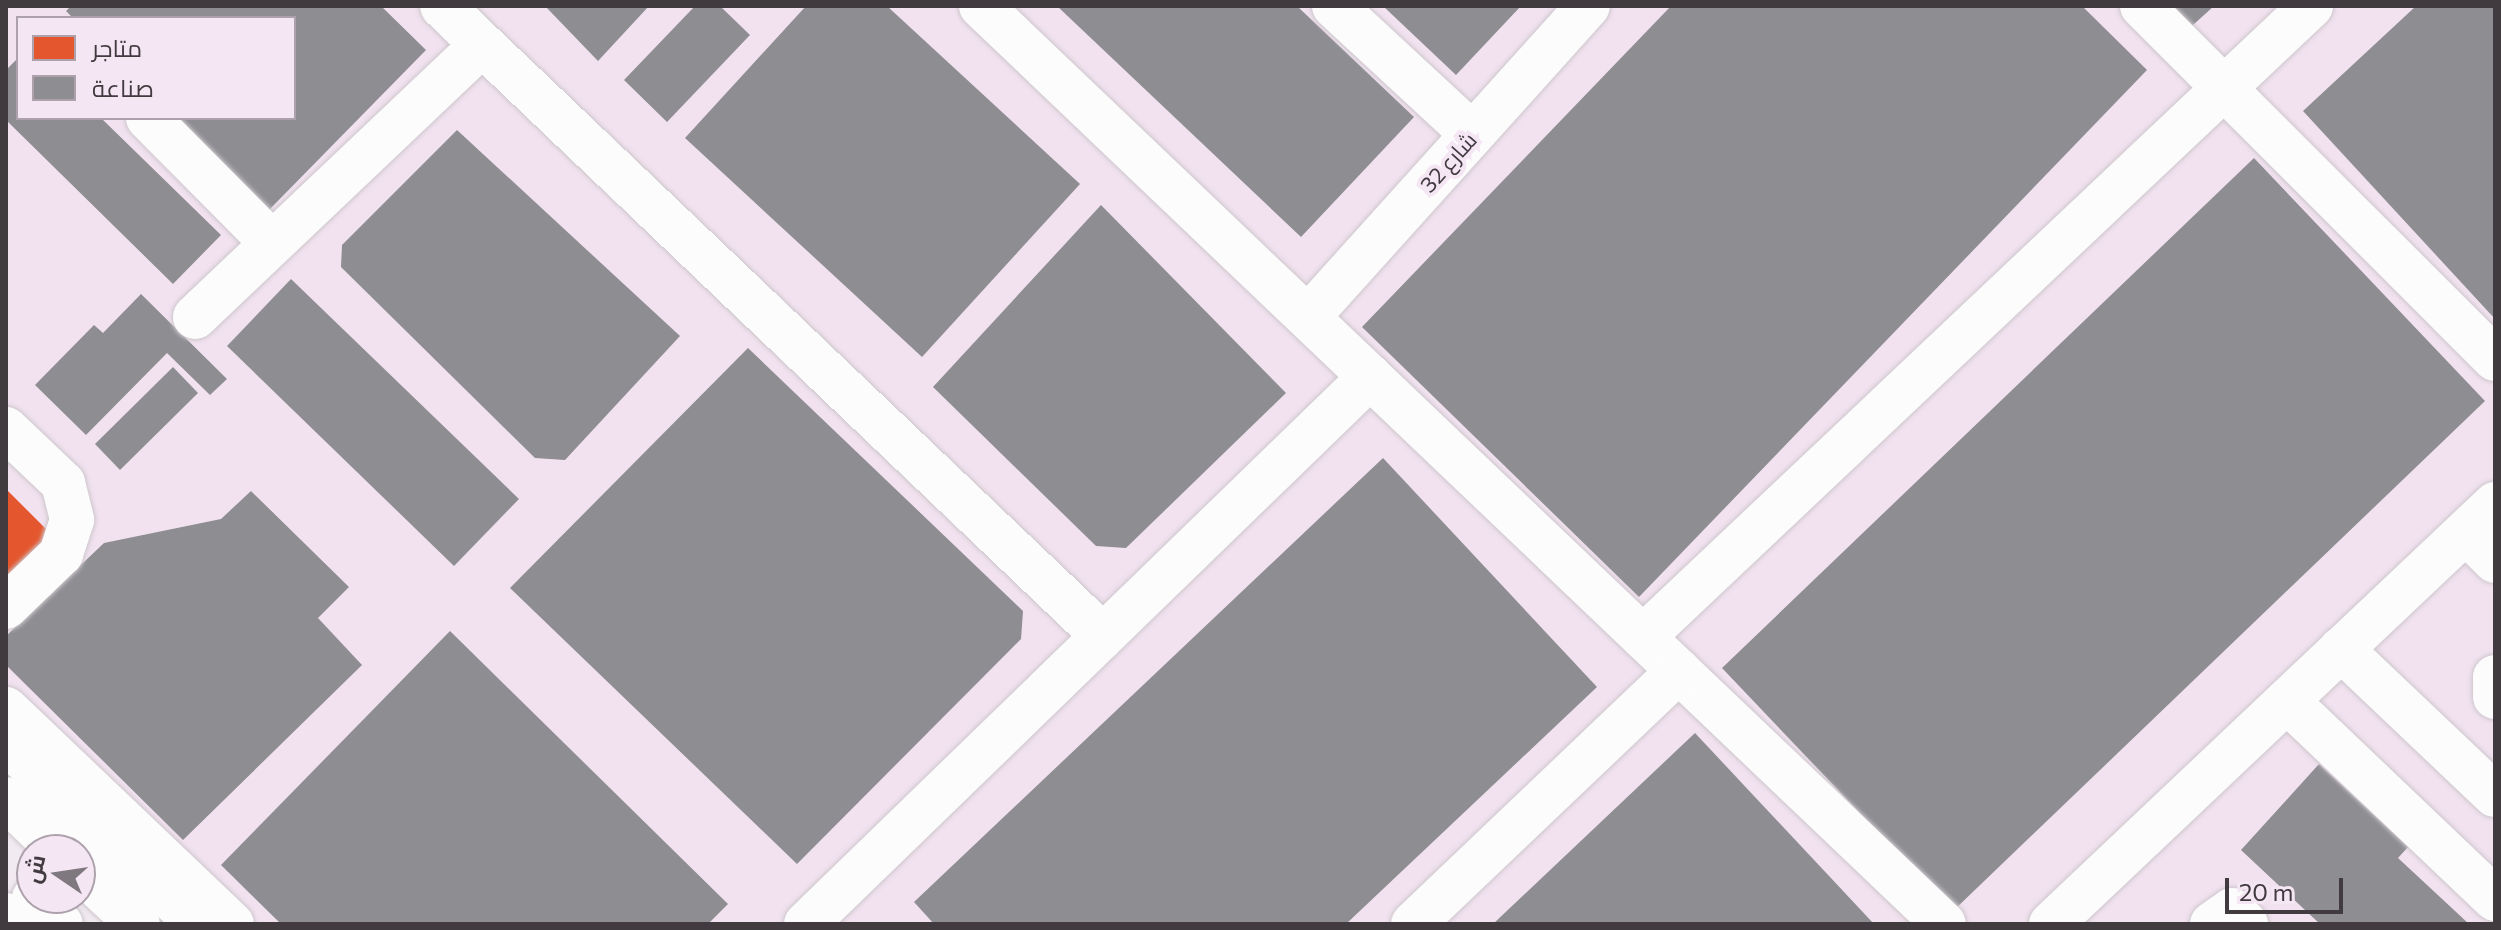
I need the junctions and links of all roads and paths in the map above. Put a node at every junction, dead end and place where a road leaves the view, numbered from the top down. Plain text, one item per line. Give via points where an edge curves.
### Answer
1 (442, 6) edge
2 (981, 6) edge
3 (1334, 6) edge
4 (1588, 6) edge
5 (2142, 6) edge
6 (2311, 6) edge
7 (482, 45) junction
8 (2224, 88) junction
9 (150, 120) edge
10 (1472, 134) junction
11 (271, 242) junction
12 (195, 317) dead end
13 (1308, 317) junction
14 (2495, 359) edge
15 (1370, 377) junction
16 (6, 429) edge
17 (2485, 532) edge
18 (6, 607) edge
19 (1103, 636) junction
20 (1643, 637) junction
21 (2341, 649) junction
22 (1679, 671) junction
23 (2495, 677) edge
24 (2495, 697) edge
25 (2287, 701) junction
26 (6, 709) edge
27 (6, 742) edge
28 (2495, 795) edge
29 (6, 799) edge
30 (42, 834) edge
31 (96, 885) edge
32 (2495, 899) edge
33 (6, 915) edge
34 (15, 924) edge
35 (138, 924) edge
36 (198, 924) edge
37 (232, 924) edge
38 (806, 924) edge
39 (1413, 924) edge
40 (1944, 924) edge
41 (2051, 924) edge
42 (2212, 924) edge
43 (2246, 924) edge

1 - 7 main road
2 - 13 main road
3 - 10 main road
4 - 10 main road, شارع 32
5 - 8 main road
6 - 8 main road
7 - 11 main road
7 - 19 main road
8 - 14 main road
8 - 20 main road
9 - 11 main road
10 - 13 main road, شارع 32
11 - 12 main road
13 - 15 main road
15 - 19 main road
15 - 20 main road
16 - 18 main road via 63,483 72,520 61,554
17 - 21 main road
19 - 38 main road
20 - 22 main road
21 - 25 main road
21 - 28 main road
22 - 39 main road
22 - 40 main road
23 - 24 main road
25 - 32 main road
25 - 41 main road
26 - 37 main road
27 - 36 main road
29 - 30 main road
31 - 35 main road
33 - 34 main road
42 - 43 main road via 2232,910

